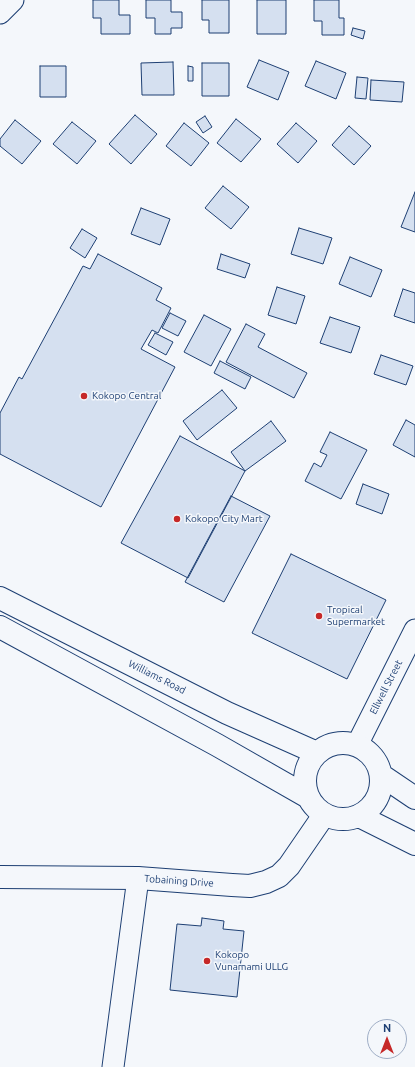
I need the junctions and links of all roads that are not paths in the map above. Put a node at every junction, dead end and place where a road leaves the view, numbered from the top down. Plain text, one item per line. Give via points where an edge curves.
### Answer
1 (13, 0) edge
2 (0, 13) edge
3 (0, 598) edge
4 (0, 627) edge
5 (415, 630) edge
6 (357, 745) junction
7 (317, 753) junction
8 (381, 775) junction
9 (308, 796) junction
10 (415, 798) edge
11 (324, 814) junction
12 (359, 816) junction
13 (415, 844) edge
14 (0, 877) edge
15 (138, 878) junction
16 (113, 1067) edge

1 - 2 street
3 - 7 main road, Williams Road via 227,712
4 - 9 main road
5 - 6 street, Ellwell Street
6 - 7 main road via 336,743
6 - 8 main road via 369,752 377,762
7 - 9 main road via 307,766 304,781
8 - 10 main road
8 - 12 main road via 380,792 372,806
9 - 11 main road via 314,807
11 - 12 main road via 335,819
11 - 15 main road, Tobaining Drive via 289,866 279,876 266,882 250,886
12 - 13 main road
14 - 15 main road, Tobaining Drive
15 - 16 street

